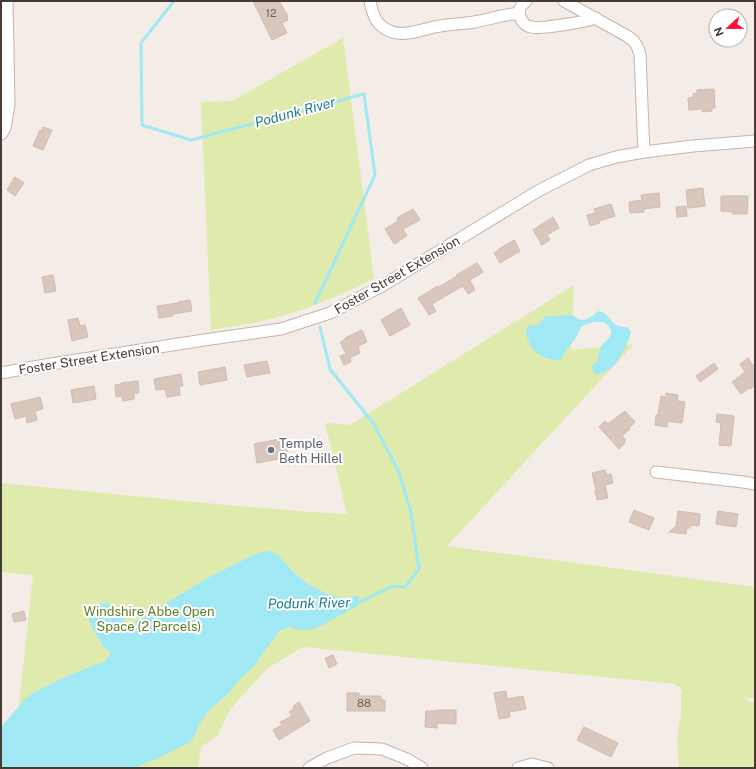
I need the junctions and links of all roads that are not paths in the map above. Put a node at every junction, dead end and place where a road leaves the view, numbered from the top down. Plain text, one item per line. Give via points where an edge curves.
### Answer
1 (6, 1) edge
2 (370, 1) edge
3 (526, 1) edge
4 (564, 1) edge
5 (519, 13) junction
6 (596, 18) junction
7 (1, 133) edge
8 (755, 142) edge
9 (644, 152) junction
10 (1, 373) edge
11 (656, 472) dead end
12 (755, 484) edge
13 (309, 768) edge
14 (422, 768) edge
15 (518, 768) edge
16 (548, 768) edge

1 - 7 street via 8,104
2 - 5 street via 377,22 385,29 396,33 409,33
3 - 5 street via 520,6
4 - 6 street
5 - 6 street via 522,22 535,28 584,22
6 - 9 street via 632,39 638,48
8 - 9 street, Foster Street Extension
9 - 10 street, Foster Street Extension via 589,165 538,191 382,286 330,314 281,329
11 - 12 street
13 - 14 street via 354,748 382,750 407,759
15 - 16 street via 532,764

